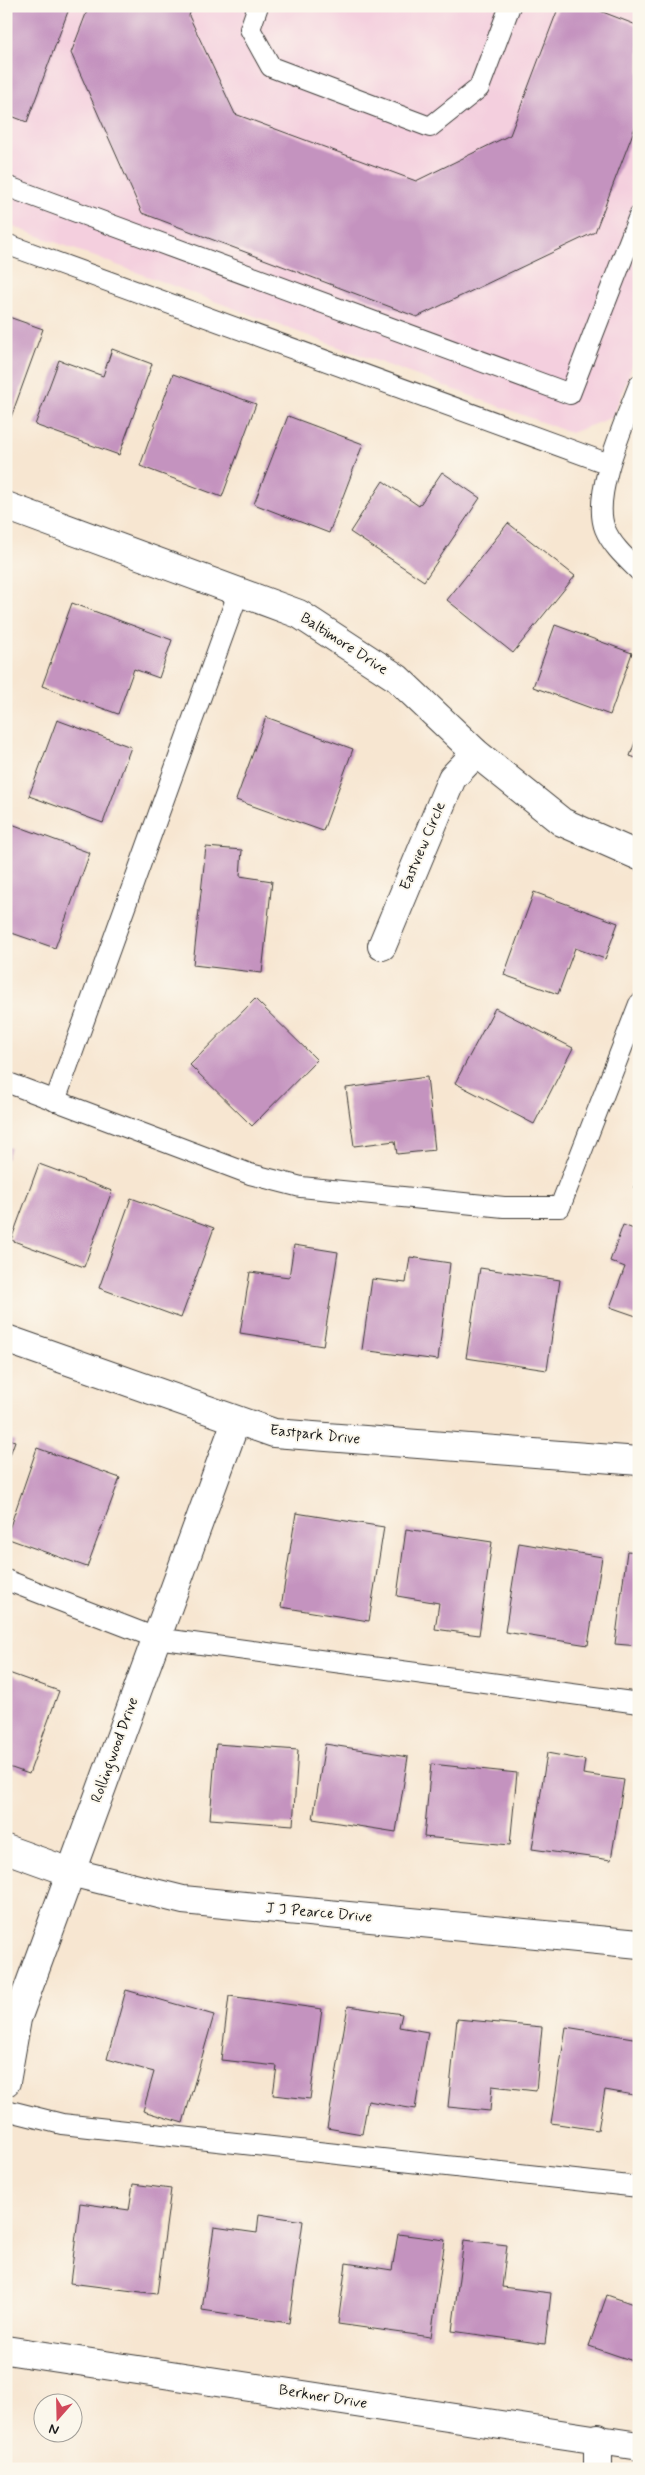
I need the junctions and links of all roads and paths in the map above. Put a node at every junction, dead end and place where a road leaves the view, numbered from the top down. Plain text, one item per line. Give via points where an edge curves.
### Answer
1 (258, 6) edge
2 (510, 6) edge
3 (6, 186) edge
4 (639, 216) edge
5 (6, 244) edge
6 (639, 385) edge
7 (609, 464) junction
8 (6, 506) edge
9 (639, 571) edge
10 (238, 591) junction
11 (476, 753) junction
12 (639, 856) edge
13 (382, 946) dead end
14 (639, 1004) edge
15 (6, 1082) edge
16 (55, 1101) junction
17 (6, 1339) edge
18 (236, 1421) junction
19 (639, 1461) edge
20 (6, 1580) edge
21 (156, 1638) junction
22 (639, 1703) edge
23 (6, 1849) edge
24 (70, 1872) junction
25 (639, 1944) edge
26 (6, 2082) edge
27 (6, 2110) edge
28 (639, 2187) edge
29 (6, 2350) edge
30 (598, 2438) junction
31 (639, 2446) edge
32 (598, 2469) edge

1 - 2 lane via 250,29 271,67 430,128 479,88
3 - 4 lane via 570,394
5 - 7 lane
6 - 7 lane
7 - 9 lane via 602,497 605,529 619,551
8 - 10 street, Baltimore Drive
10 - 11 street, Baltimore Drive via 299,614 397,678
10 - 16 lane
11 - 12 street, Baltimore Drive via 562,822
11 - 13 street, Eastview Circle via 452,778
14 - 16 lane via 560,1207 504,1206 300,1187 250,1174
15 - 16 lane
17 - 18 street, Eastpark Drive
18 - 19 street, Eastpark Drive via 274,1434
18 - 21 street, Rollingwood Drive
20 - 21 lane
21 - 22 lane
21 - 24 street, Rollingwood Drive
23 - 24 street, J J Pearce Drive
24 - 25 street, J J Pearce Drive via 182,1900
24 - 26 street, Rollingwood Drive via 17,2019
27 - 28 lane via 62,2124
29 - 30 street, Berkner Drive
30 - 31 street, Berkner Drive
30 - 32 street

